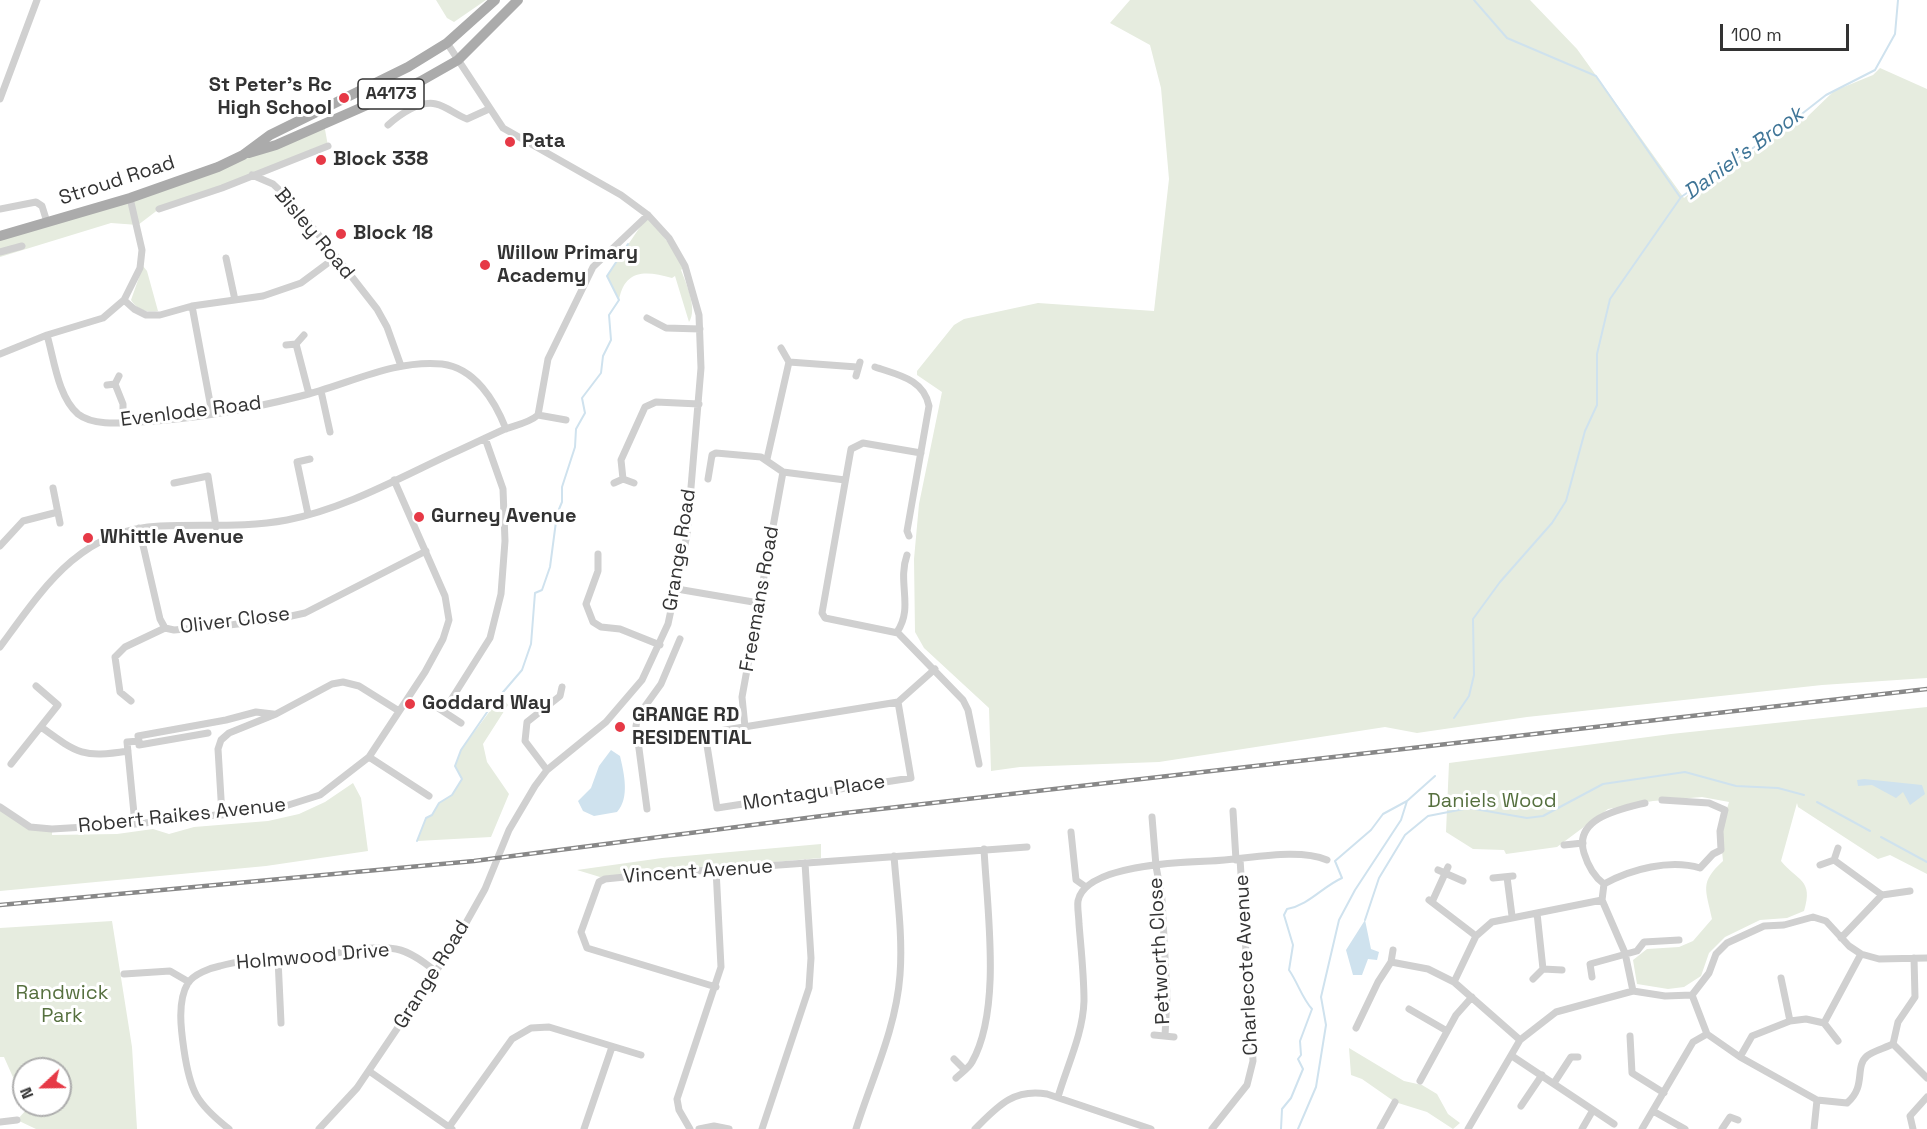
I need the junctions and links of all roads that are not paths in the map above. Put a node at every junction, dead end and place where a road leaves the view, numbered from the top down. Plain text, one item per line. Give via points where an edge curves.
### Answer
1 (37, 0) edge
2 (495, 0) edge
3 (518, 0) edge
4 (447, 43) junction
5 (458, 60) junction
6 (0, 99) edge
7 (489, 109) junction
8 (388, 125) dead end
9 (328, 146) dead end
10 (243, 155) junction
11 (252, 175) junction
12 (130, 198) junction
13 (0, 209) edge
14 (159, 209) dead end
15 (648, 215) junction
16 (47, 222) junction
17 (0, 236) edge
18 (22, 246) dead end
19 (0, 252) edge
20 (336, 257) junction
21 (226, 258) dead end
22 (124, 300) junction
23 (235, 300) junction
24 (192, 306) junction
25 (658, 312) dead end
26 (647, 318) dead end
27 (656, 322) junction
28 (700, 329) junction
29 (304, 334) dead end
30 (47, 335) junction
31 (296, 344) junction
32 (286, 345) dead end
33 (781, 348) dead end
34 (0, 354) edge
35 (789, 362) junction
36 (401, 366) junction
37 (875, 367) dead end
38 (119, 376) dead end
39 (856, 376) dead end
40 (115, 384) junction
41 (107, 385) dead end
42 (319, 391) junction
43 (309, 394) junction
44 (699, 404) junction
45 (212, 413) junction
46 (538, 415) junction
47 (566, 420) dead end
48 (123, 423) junction
49 (506, 429) junction
50 (328, 430) dead end
51 (485, 438) junction
52 (921, 453) junction
53 (310, 459) dead end
54 (767, 459) junction
55 (783, 472) junction
56 (623, 479) junction
57 (708, 479) dead end
58 (394, 480) junction
59 (845, 480) junction
60 (174, 483) dead end
61 (615, 483) dead end
62 (634, 483) dead end
63 (53, 488) dead end
64 (58, 512) junction
65 (308, 514) junction
66 (60, 523) dead end
67 (216, 527) junction
68 (139, 528) junction
69 (909, 536) dead end
70 (0, 546) edge
71 (426, 551) junction
72 (598, 554) dead end
73 (907, 555) dead end
74 (677, 589) junction
75 (759, 603) junction
76 (165, 628) junction
77 (897, 632) junction
78 (680, 639) dead end
79 (660, 645) junction
80 (0, 647) edge
81 (935, 669) junction
82 (36, 686) dead end
83 (562, 687) dead end
84 (426, 700) dead end
85 (131, 701) dead end
86 (898, 702) junction
87 (399, 711) junction
88 (444, 711) junction
89 (276, 714) junction
90 (461, 723) dead end
91 (42, 727) junction
92 (745, 727) junction
93 (208, 733) dead end
94 (705, 733) junction
95 (139, 741) junction
96 (639, 744) junction
97 (128, 751) junction
98 (369, 757) junction
99 (11, 764) dead end
100 (979, 764) dead end
101 (547, 770) junction
102 (429, 796) dead end
103 (1662, 800) dead end
104 (1645, 803) dead end
105 (0, 807) edge
106 (647, 809) dead end
107 (1233, 811) dead end
108 (222, 814) junction
109 (1152, 817) dead end
110 (135, 824) junction
111 (1071, 832) dead end
112 (1583, 843) junction
113 (1564, 845) dead end
114 (1027, 847) dead end
115 (1838, 848) dead end
116 (984, 849) junction
117 (894, 856) junction
118 (1238, 859) junction
119 (1327, 860) dead end
120 (1834, 860) junction
121 (806, 863) junction
122 (1820, 865) dead end
123 (1156, 866) junction
124 (716, 869) junction
125 (1493, 878) dead end
126 (1462, 881) dead end
127 (1604, 884) junction
128 (1086, 887) junction
129 (1910, 891) dead end
130 (1882, 895) junction
131 (1602, 900) junction
132 (1537, 913) junction
133 (1512, 916) junction
134 (1476, 936) junction
135 (1841, 938) junction
136 (1679, 940) dead end
137 (1393, 950) dead end
138 (1625, 953) junction
139 (1861, 954) junction
140 (1914, 958) junction
141 (1927, 958) edge
142 (278, 959) junction
143 (1391, 962) junction
144 (1543, 969) junction
145 (1562, 970) dead end
146 (435, 971) junction
147 (129, 975) dead end
148 (1592, 977) dead end
149 (1781, 978) dead end
150 (1533, 979) dead end
151 (189, 982) junction
152 (1454, 982) junction
153 (716, 987) junction
154 (1633, 991) junction
155 (1692, 995) junction
156 (1472, 997) junction
157 (1409, 1009) dead end
158 (1790, 1020) junction
159 (281, 1023) dead end
160 (1824, 1023) junction
161 (1356, 1028) dead end
162 (1447, 1031) junction
163 (1707, 1034) junction
164 (1154, 1035) dead end
165 (1165, 1036) junction
166 (1630, 1036) dead end
167 (1174, 1037) dead end
168 (1520, 1040) junction
169 (1838, 1041) dead end
170 (1893, 1044) junction
171 (612, 1047) junction
172 (640, 1055) dead end
173 (1512, 1056) junction
174 (1740, 1057) junction
175 (1578, 1058) dead end
176 (954, 1059) dead end
177 (965, 1070) junction
178 (369, 1071) junction
179 (1542, 1075) junction
180 (956, 1078) dead end
181 (1927, 1078) edge
182 (1420, 1081) dead end
183 (1554, 1083) junction
184 (1664, 1093) junction
185 (1927, 1096) edge
186 (1058, 1097) junction
187 (1817, 1100) junction
188 (1395, 1102) dead end
189 (1521, 1106) dead end
190 (1593, 1110) junction
191 (1653, 1111) junction
192 (17, 1120) dead end
193 (1738, 1120) dead end
194 (0, 1122) edge
195 (1614, 1124) dead end
196 (451, 1128) edge
197 (229, 1129) edge
198 (319, 1129) edge
199 (585, 1129) edge
200 (690, 1129) edge
201 (699, 1129) edge
202 (729, 1129) edge
203 (762, 1129) edge
204 (856, 1129) edge
205 (975, 1129) edge
206 (1151, 1129) edge
207 (1212, 1129) edge
208 (1380, 1129) edge
209 (1468, 1129) edge
210 (1582, 1129) edge
211 (1642, 1129) edge
212 (1685, 1129) edge
213 (1722, 1129) edge
214 (1814, 1129) edge
215 (1913, 1129) edge

1 - 6 street
2 - 4 main road, Stroud Road / A4173
3 - 5 main road, Stroud Road / A4173
4 - 5 street, Grange Road
4 - 10 main road, Stroud Road / A4173 via 359,93 270,135
5 - 7 street, Grange Road
5 - 10 main road, Stroud Road / A4173 via 421,81 286,141
7 - 8 street via 466,118 437,104 427,104 399,115
7 - 15 street, Grange Road via 503,128 516,137 621,195
9 - 11 street, Stroud Road
10 - 12 main road, Stroud Road / A4173
11 - 14 street, Stroud Road
11 - 20 street, Bisley Road via 273,184 289,199
12 - 16 main road, Stroud Road / A4173
12 - 22 street via 142,250 140,268
13 - 16 street via 36,202 42,206
15 - 28 street, Grange Road via 669,238 685,266 697,302
15 - 46 street via 592,267 548,359
16 - 17 main road, Stroud Road / A4173
18 - 19 street
20 - 23 street via 302,283 263,296
20 - 36 street, Bisley Road via 377,309
21 - 23 street
22 - 24 street via 146,315
22 - 30 street via 103,318
23 - 24 street
24 - 45 street
25 - 27 street
26 - 27 street
27 - 28 street via 666,328
28 - 44 street, Grange Road
29 - 31 street
30 - 34 street
30 - 48 street, Evenlode Road via 69,404 91,420
31 - 32 street
31 - 43 street
33 - 35 street
35 - 39 street via 859,364
35 - 54 street
36 - 42 street, Evenlode Road
36 - 49 street, Evenlode Road via 442,364 466,375 484,389
37 - 52 street via 921,385 927,395 929,405
38 - 40 street
40 - 41 street
40 - 48 street via 123,404
42 - 43 street, Evenlode Road
42 - 50 street
43 - 45 street, Evenlode Road
44 - 56 street via 656,402 645,407 621,460
44 - 74 street, Grange Road via 687,535
45 - 48 street, Evenlode Road
46 - 47 street
46 - 49 street
49 - 51 street
51 - 58 street
51 - 88 street via 504,497 501,594 490,638
52 - 59 street via 858,444 849,453
52 - 69 street
53 - 65 street via 297,462
54 - 55 street
54 - 57 street via 714,454
55 - 59 street
55 - 75 street, Freemans Road
56 - 61 street
56 - 62 street
58 - 65 street
58 - 71 street, Robert Raikes Avenue
59 - 77 street via 823,616
60 - 67 street via 208,476
63 - 64 street
64 - 66 street
64 - 70 street via 23,521
65 - 67 street
67 - 68 street
68 - 76 street via 159,619
68 - 80 street via 106,539 72,560 52,578
71 - 76 street, Oliver Close via 305,613 241,624
71 - 87 street, Robert Raikes Avenue via 448,605 448,628
72 - 79 street via 598,572 586,604 593,622
73 - 77 street via 900,564 906,614
74 - 75 street
74 - 79 street, Grange Road
75 - 92 street, Freemans Road via 742,697
76 - 85 street via 125,647 116,657 120,692
77 - 81 street
78 - 96 street via 661,684 638,716
79 - 101 street, Grange Road via 642,680 606,722
81 - 86 street
81 - 100 street via 956,690 968,710
82 - 91 street via 58,705
83 - 101 street via 564,697 527,722 525,741
84 - 88 street
86 - 92 street
86 - 94 street, Montagu Place via 910,778 717,808
87 - 89 street via 359,686 343,682 323,687
87 - 98 street, Robert Raikes Avenue
88 - 90 street
89 - 95 street via 255,712 138,736
89 - 108 street via 221,740 217,760
91 - 97 street via 72,749 92,756
91 - 99 street
92 - 94 street
93 - 95 street via 139,745
94 - 96 street
95 - 97 street via 127,742
96 - 106 street
97 - 110 street
98 - 102 street
98 - 108 street, Robert Raikes Avenue via 320,795 279,808
101 - 146 street, Grange Road via 524,801 485,889
103 - 127 street via 1709,803 1725,810 1721,850 1700,868 1677,864 1628,873
104 - 112 street via 1598,818 1585,832
105 - 110 street, Robert Raikes Avenue via 30,827
107 - 118 street, Charlecote Avenue
108 - 110 street, Robert Raikes Avenue
109 - 123 street, Petworth Close
111 - 128 street via 1076,880
112 - 113 street
112 - 127 street via 1587,863 1596,879
114 - 116 street, Vincent Avenue
115 - 120 street
116 - 117 street, Vincent Avenue
116 - 177 street via 990,957 988,1006 981,1039
117 - 121 street, Vincent Avenue
117 - 204 street via 899,984 892,1027
118 - 119 street via 1311,853
118 - 123 street
118 - 207 street, Charlecote Avenue via 1253,1061 1247,1085
120 - 122 street
120 - 130 street
121 - 124 street, Vincent Avenue
121 - 203 street via 809,988
123 - 128 street via 1099,878
123 - 165 street, Petworth Close via 1162,899
124 - 153 street via 721,967
124 - 153 street, Vincent Avenue via 605,879 595,889 581,932 587,948
125 - 133 street via 1510,877
126 - 134 street via 1444,870 1430,901
127 - 131 street
128 - 186 street via 1078,901 1084,1002 1080,1028
129 - 130 street
130 - 135 street
131 - 132 street
131 - 138 street
132 - 133 street
132 - 144 street
133 - 134 street via 1492,922
134 - 152 street
135 - 139 street
135 - 155 street via 1820,918 1764,926 1727,943
136 - 138 street via 1644,942 1637,951
137 - 143 street
138 - 148 street via 1590,964
138 - 154 street
139 - 140 street via 1879,959
139 - 160 street
140 - 141 street
140 - 170 street via 1915,998 1898,1022
142 - 146 street, Holmwood Drive via 396,949 411,954
142 - 151 street, Holmwood Drive via 220,966
142 - 159 street
143 - 152 street via 1428,969
143 - 161 street
144 - 145 street
144 - 150 street
146 - 178 street, Grange Road
147 - 151 street via 170,971
149 - 158 street
151 - 197 street via 181,1008 191,1089 202,1106
152 - 156 street
153 - 200 street via 677,1099
154 - 155 street
154 - 168 street via 1556,1012
155 - 163 street
156 - 162 street
156 - 168 street
157 - 162 street
158 - 160 street
158 - 174 street via 1752,1036
160 - 169 street
162 - 182 street
163 - 174 street
163 - 184 street via 1693,1042
164 - 165 street, Petworth Close
165 - 167 street, Petworth Close
166 - 184 street via 1632,1073
168 - 173 street
170 - 181 street
170 - 187 street via 1868,1055 1862,1062 1859,1091 1847,1103
171 - 172 street
171 - 196 street via 549,1027 520,1032
171 - 199 street
173 - 179 street
173 - 209 street
174 - 187 street
175 - 183 street via 1571,1057
176 - 177 street
177 - 180 street
178 - 196 street
178 - 198 street, Grange Road
179 - 183 street
179 - 189 street
183 - 190 street
184 - 191 street
185 - 215 street via 1910,1116
186 - 205 street via 1031,1092 1016,1095 1003,1101
186 - 206 street
187 - 214 street
188 - 208 street
190 - 195 street
190 - 210 street
191 - 211 street
191 - 212 street
192 - 194 street
193 - 213 street via 1730,1116
201 - 202 street

